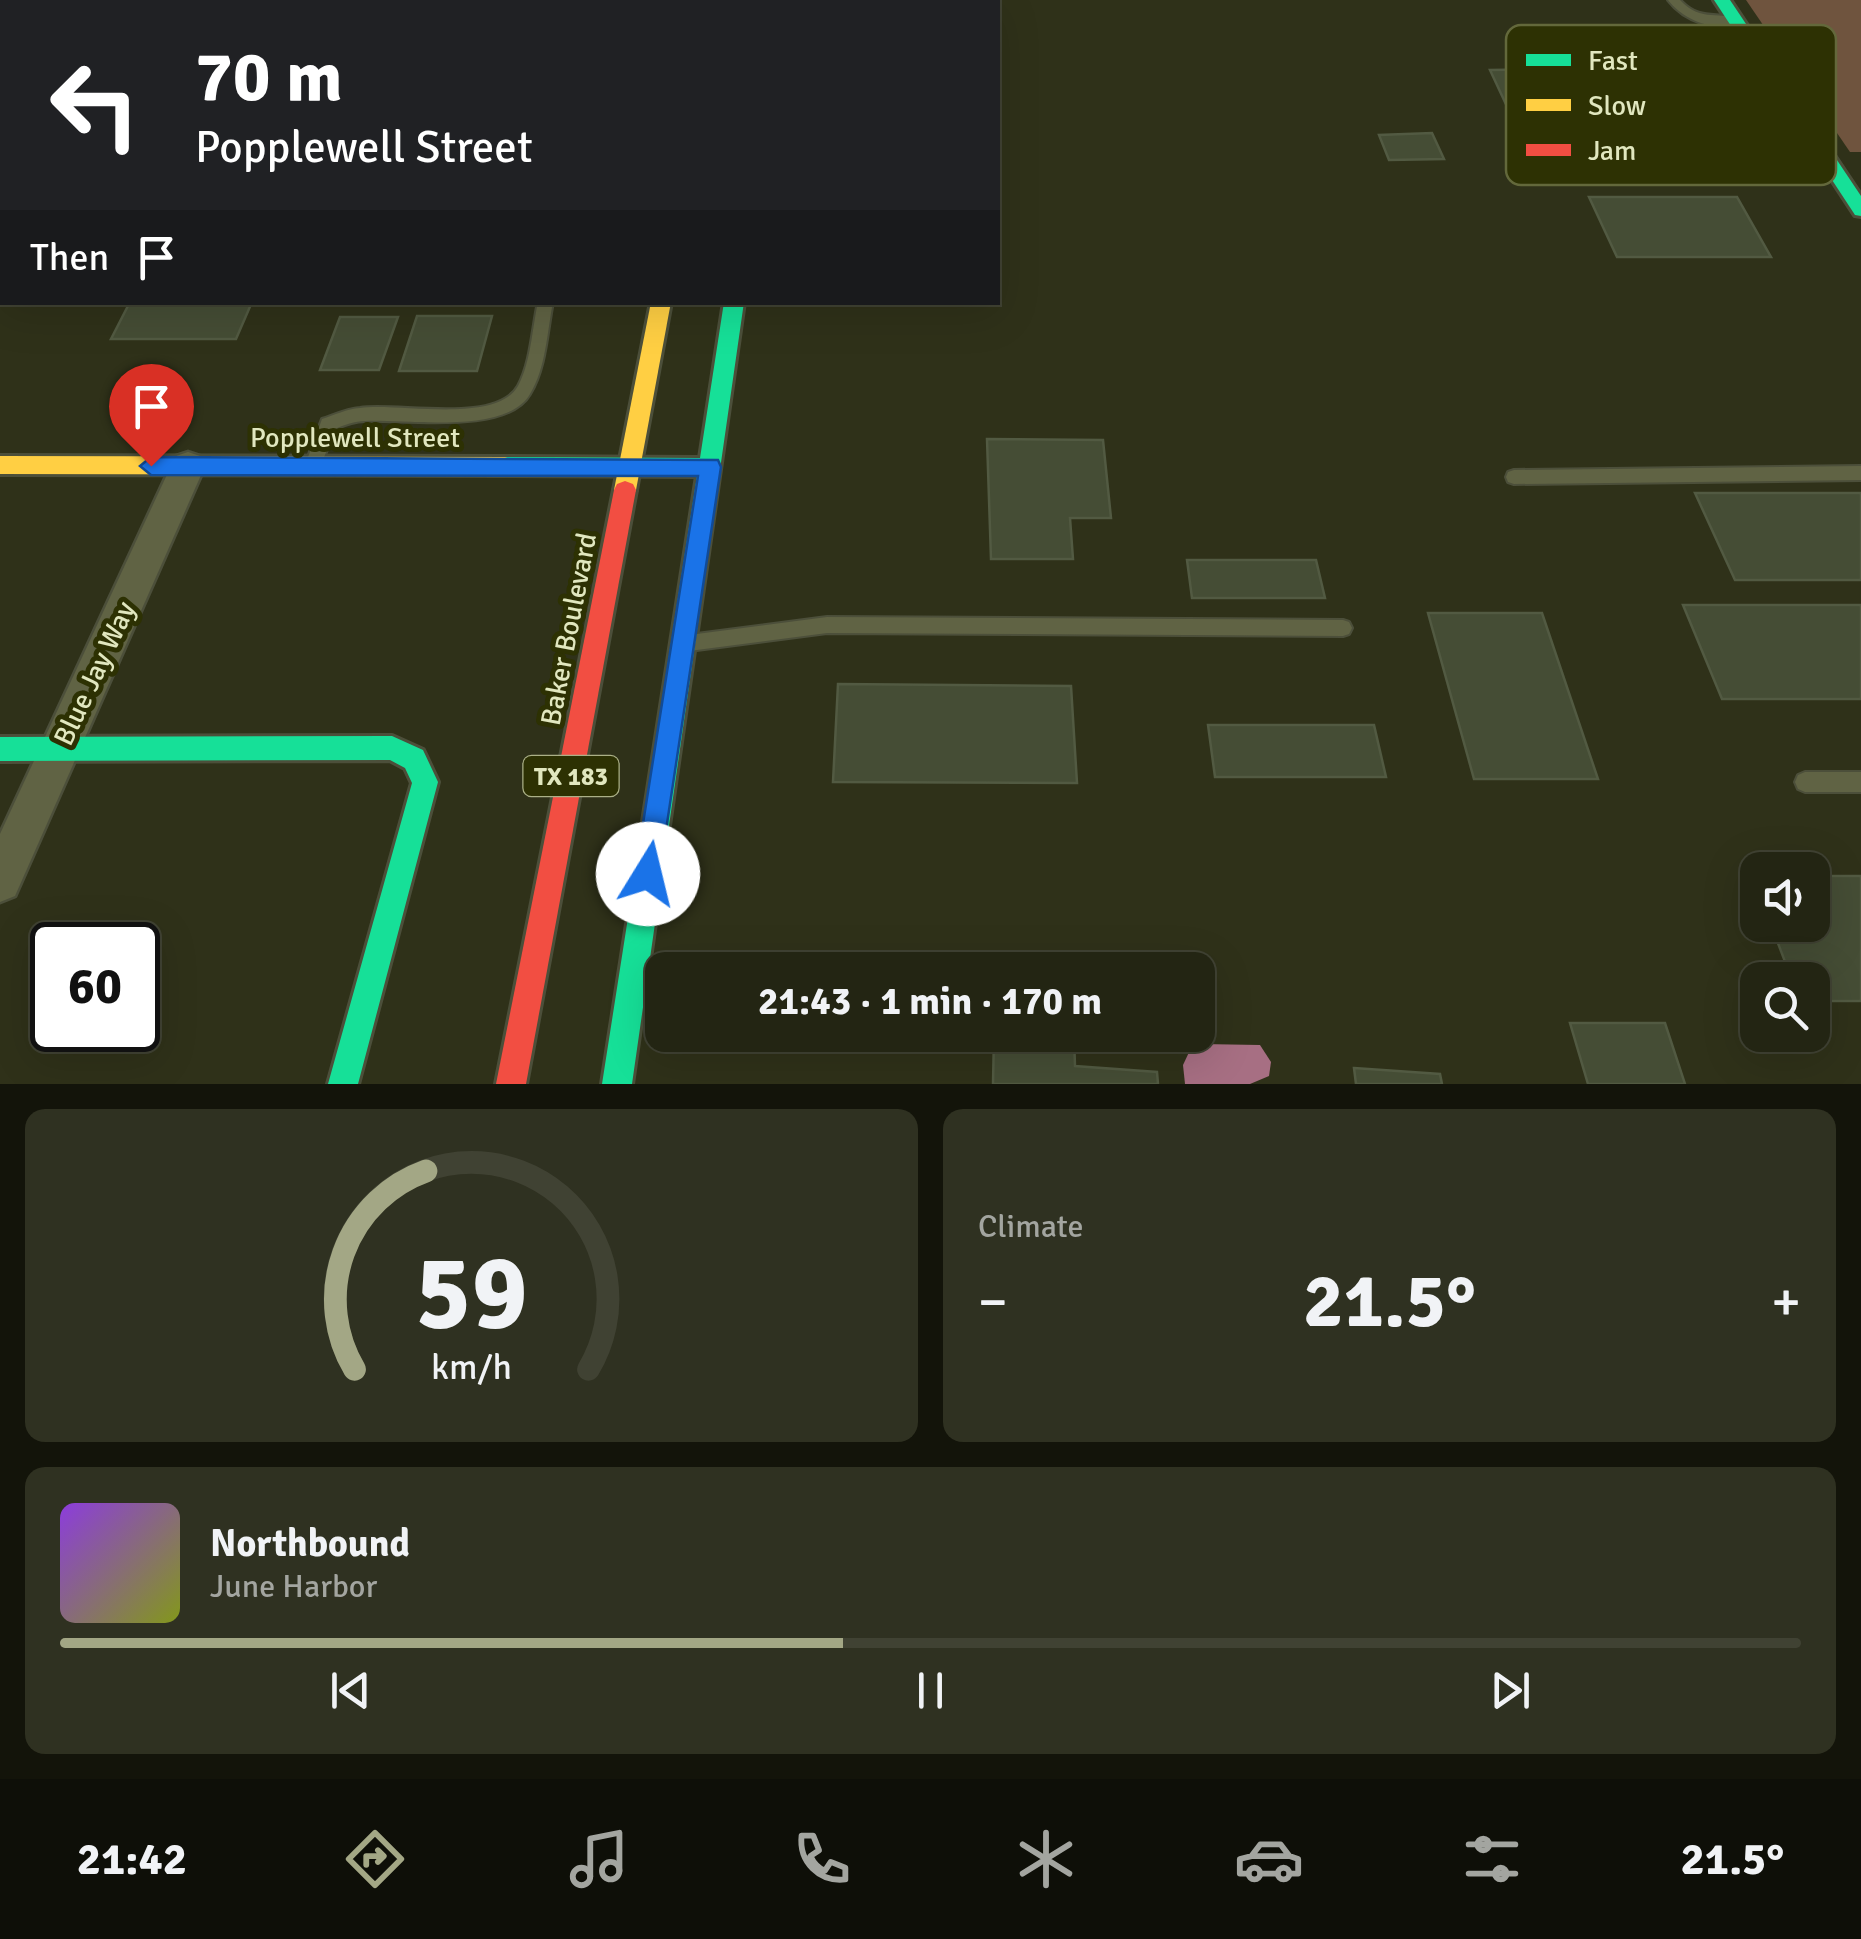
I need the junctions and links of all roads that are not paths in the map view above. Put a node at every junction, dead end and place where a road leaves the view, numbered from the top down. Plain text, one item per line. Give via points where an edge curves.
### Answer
1 (1674, 0) edge
2 (1722, 0) edge
3 (1736, 22) junction
4 (1738, 25) edge
5 (1836, 172) edge
6 (1861, 210) edge
7 (545, 305) edge
8 (660, 305) edge
9 (734, 305) edge
10 (0, 465) edge
11 (188, 466) junction
12 (710, 467) junction
13 (312, 468) junction
14 (630, 468) junction
15 (1861, 473) edge
16 (1514, 477) dead end
17 (1343, 628) dead end
18 (684, 643) junction
19 (0, 748) edge
20 (59, 749) junction
21 (1805, 782) dead end
22 (1861, 782) edge
23 (0, 880) edge
24 (343, 1084) edge
25 (511, 1084) edge
26 (617, 1084) edge

1 - 3 lane via 1696,20
2 - 3 street
3 - 4 street
5 - 6 street
7 - 13 lane via 523,392 513,405 492,412 340,418 328,424
8 - 14 street, Baker Boulevard / TX 183
9 - 12 street, TX 183
10 - 11 street, Popplewell Street
11 - 13 street, Popplewell Street
11 - 20 street, Blue Jay Way
12 - 14 street, Popplewell Street
12 - 18 street, TX 183
13 - 14 street, Popplewell Street
14 - 25 street, Baker Boulevard / TX 183
15 - 16 lane
17 - 18 lane via 827,624
18 - 26 street, TX 183
19 - 20 street
20 - 23 street, Blue Jay Way
20 - 24 street via 392,748 414,759 425,782
21 - 22 lane

